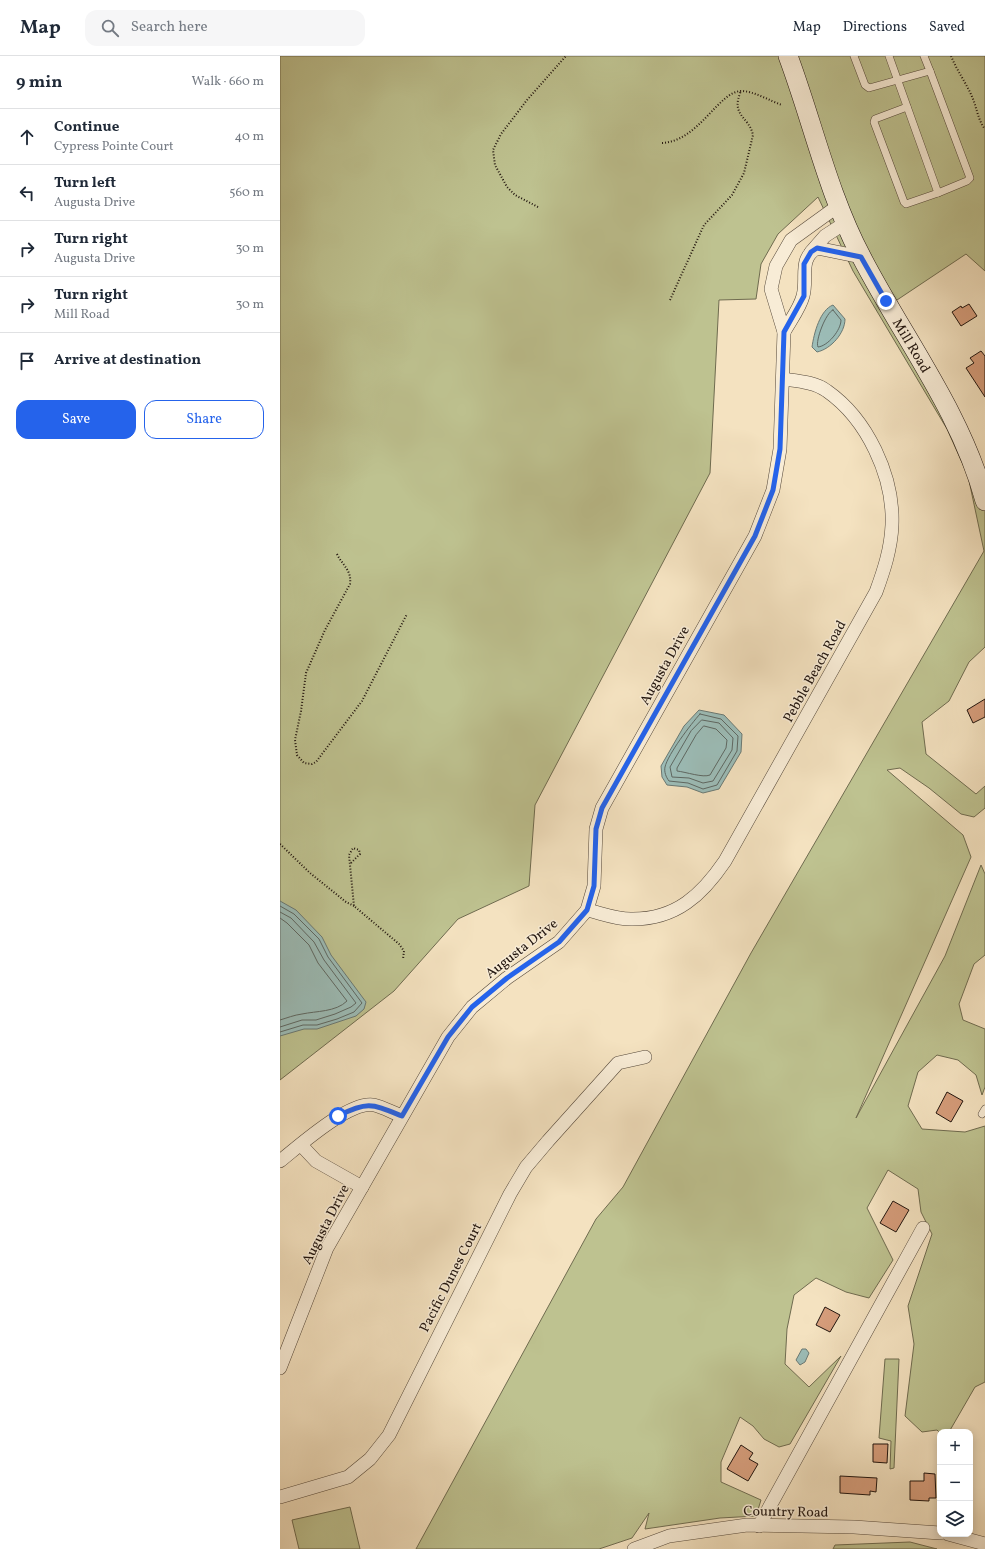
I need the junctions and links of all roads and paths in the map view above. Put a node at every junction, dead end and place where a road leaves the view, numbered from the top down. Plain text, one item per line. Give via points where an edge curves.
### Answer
1 (566, 56) edge
2 (788, 56) edge
3 (854, 56) edge
4 (889, 56) edge
5 (924, 56) edge
6 (951, 56) edge
7 (930, 71) junction
8 (898, 80) junction
9 (741, 91) junction
10 (782, 105) dead end
11 (907, 107) junction
12 (985, 129) edge
13 (662, 142) dead end
14 (938, 193) junction
15 (538, 208) dead end
16 (842, 214) junction
17 (811, 252) junction
18 (861, 257) junction
19 (670, 300) dead end
20 (784, 332) junction
21 (783, 379) junction
22 (985, 501) edge
23 (337, 554) dead end
24 (407, 614) dead end
25 (280, 844) edge
26 (351, 864) junction
27 (354, 906) junction
28 (587, 910) junction
29 (403, 959) dead end
30 (645, 1057) dead end
31 (402, 1116) junction
32 (301, 1145) junction
33 (280, 1161) edge
34 (362, 1186) junction
35 (923, 1228) dead end
36 (280, 1368) edge
37 (280, 1497) edge
38 (759, 1526) junction
39 (937, 1533) edge
40 (959, 1537) edge
41 (658, 1544) edge
42 (985, 1544) edge
43 (634, 1549) edge

1 - 15 path via 527,100 501,134 493,150 495,165 507,186 516,195
2 - 16 main road, Mill Road
3 - 8 lane via 865,85 869,88
4 - 8 lane
5 - 7 lane
6 - 12 path
7 - 8 lane
7 - 14 lane via 970,178 967,182
8 - 11 lane
9 - 10 path
9 - 13 path via 725,99 701,124 688,133 674,140
9 - 19 path via 737,106 752,129 753,135 744,173 732,195 704,225
11 - 14 lane
11 - 14 lane via 875,119 874,122 904,202 906,204
16 - 17 street, Augusta Drive
16 - 18 main road, Mill Road
16 - 20 street, Augusta Drive via 791,240 776,266 771,290
17 - 18 street via 817,248
17 - 20 street, Augusta Drive via 804,264 804,296
18 - 22 main road, Mill Road via 957,424 976,469
20 - 21 street, Augusta Drive
21 - 28 street, Augusta Drive via 780,449 773,490 755,536 602,808 596,829 594,886
21 - 28 street, Pebble Beach Road via 826,390 847,409 874,444 888,483 892,524 888,560 876,592 712,880 687,904 661,916 632,920
23 - 24 path via 349,571 350,584 325,630 306,673 295,740 297,755 304,763 316,762 348,721 366,693
25 - 27 path via 310,873
26 - 26 path via 349,855 353,848 359,850 360,854
26 - 27 path
27 - 29 path via 399,944 404,951
28 - 31 street, Augusta Drive via 559,942 507,978 472,1007 448,1037
30 - 37 street, Pacific Dunes Court via 618,1064 526,1167 510,1194 390,1435 370,1459 348,1477
31 - 32 street via 373,1104 356,1107 338,1116
31 - 34 street, Augusta Drive
32 - 33 street
32 - 34 street via 316,1161
34 - 36 street, Augusta Drive via 327,1248
35 - 38 street
38 - 39 street, Country Road via 854,1527
38 - 41 street, Country Road via 747,1525 677,1535
40 - 42 street
41 - 43 street, Country Road

